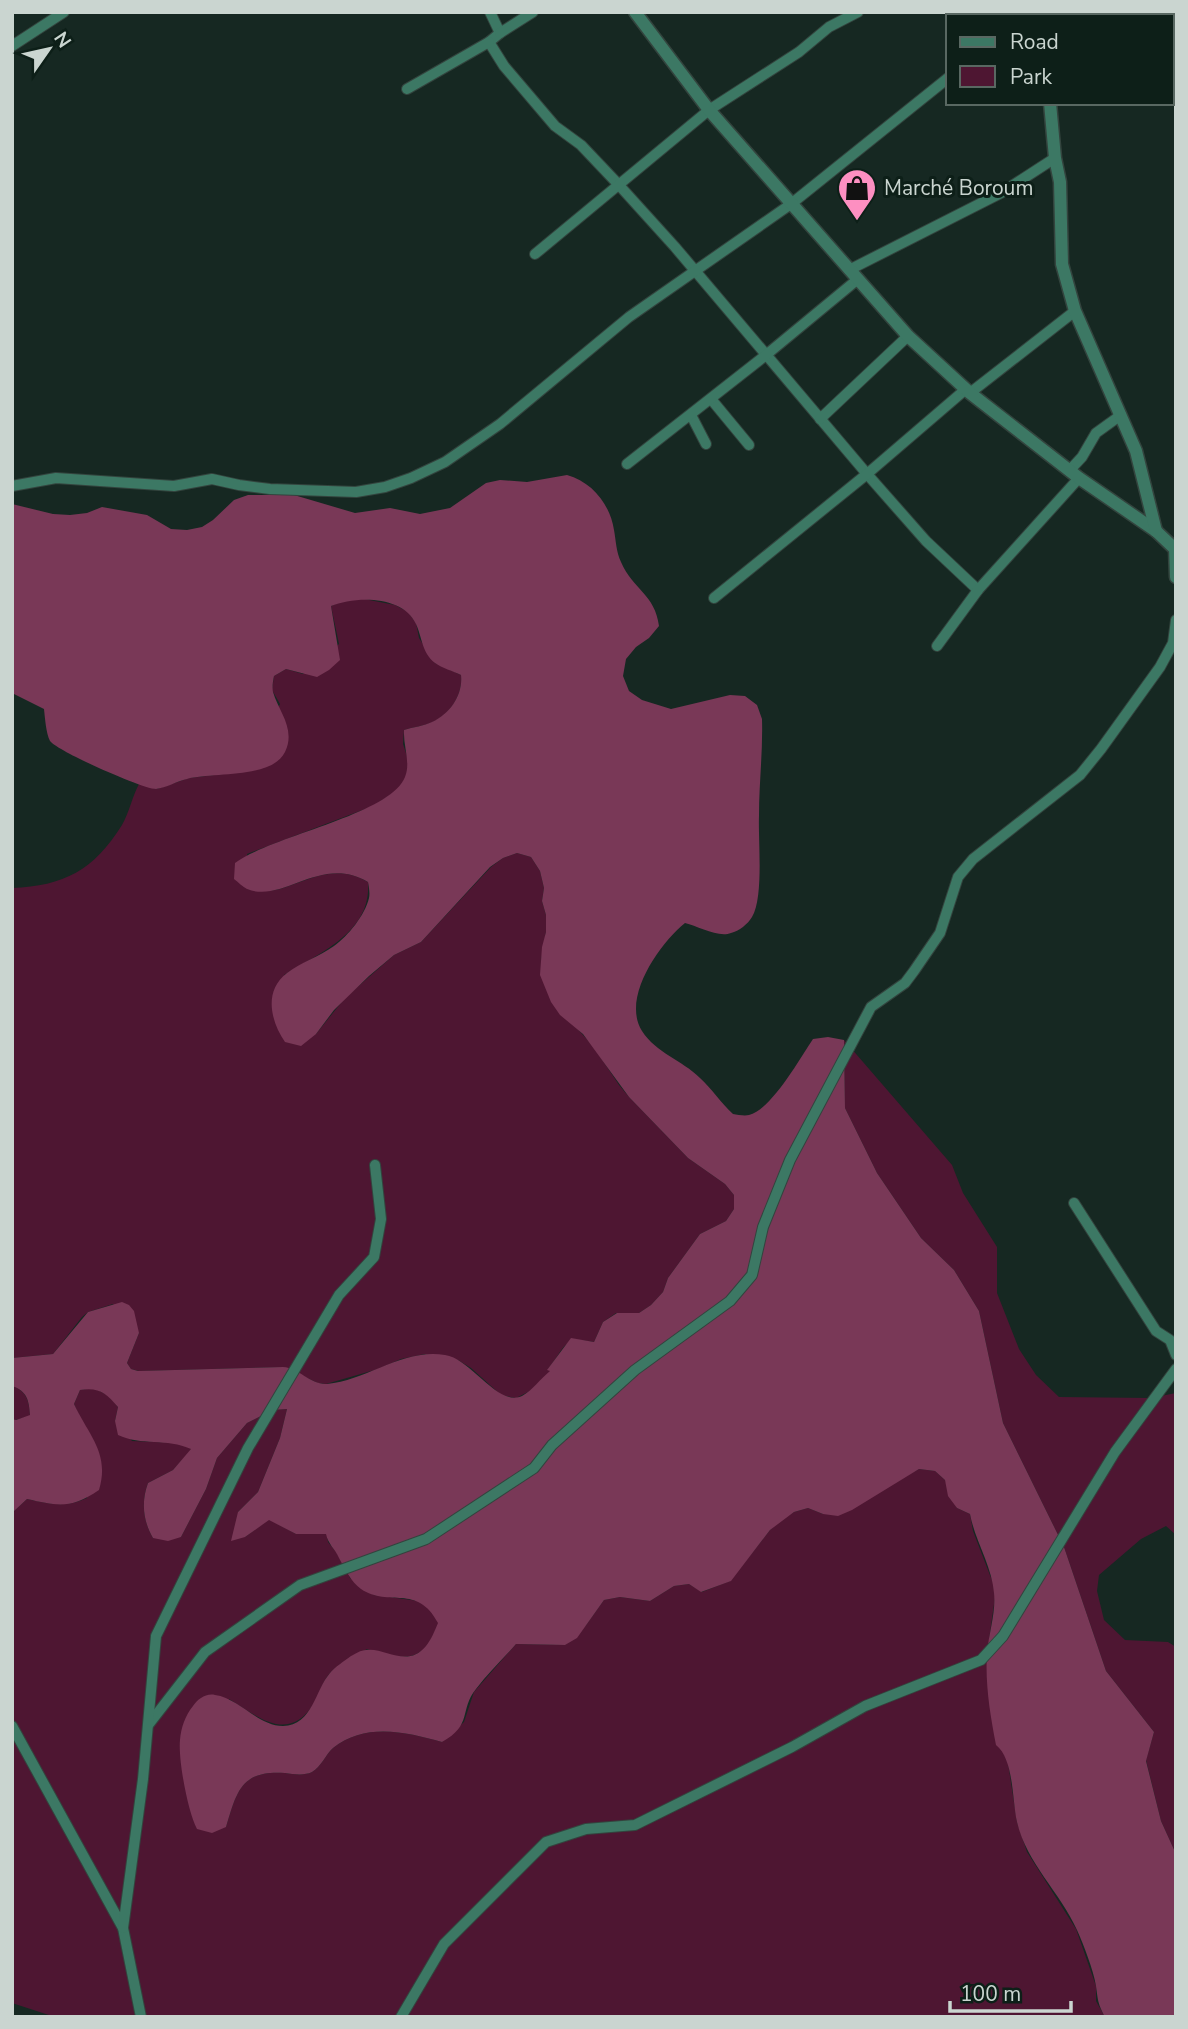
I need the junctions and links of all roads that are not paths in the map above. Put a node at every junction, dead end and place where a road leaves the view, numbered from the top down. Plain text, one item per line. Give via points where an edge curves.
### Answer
1 (64, 12) edge
2 (490, 12) edge
3 (533, 12) edge
4 (635, 12) edge
5 (858, 12) edge
6 (500, 33) junction
7 (489, 42) junction
8 (12, 46) edge
9 (946, 80) edge
10 (408, 89) dead end
11 (1050, 105) edge
12 (709, 110) junction
13 (1055, 158) junction
14 (618, 184) junction
15 (791, 204) junction
16 (535, 254) dead end
17 (696, 272) junction
18 (854, 274) junction
19 (1075, 311) junction
20 (908, 336) junction
21 (766, 355) junction
22 (968, 391) junction
23 (711, 399) junction
24 (691, 415) junction
25 (1121, 415) junction
26 (820, 419) junction
27 (706, 444) dead end
28 (749, 445) dead end
29 (627, 464) dead end
30 (867, 474) junction
31 (1074, 474) junction
32 (12, 486) edge
33 (1156, 531) junction
34 (1175, 549) edge
35 (1176, 577) edge
36 (978, 590) junction
37 (714, 598) dead end
38 (1176, 620) edge
39 (937, 646) dead end
40 (375, 1164) dead end
41 (1074, 1203) dead end
42 (1176, 1355) edge
43 (1176, 1369) edge
44 (149, 1724) junction
45 (12, 1726) edge
46 (123, 1928) junction
47 (141, 2017) edge
48 (401, 2017) edge

1 - 8 street
2 - 6 street
3 - 6 street
4 - 12 street
5 - 12 street
6 - 7 street
7 - 10 street
7 - 14 street via 555,126 581,145
9 - 15 street
11 - 13 street
12 - 14 street
12 - 15 street
13 - 18 street
13 - 19 street via 1062,264
14 - 16 street
14 - 17 street
15 - 17 street
15 - 18 street
17 - 21 street
17 - 32 street via 629,317 472,444 445,462 385,487 334,492 270,489 212,479 174,486 56,478
18 - 20 street
18 - 21 street
19 - 22 street
19 - 25 street
20 - 22 street
20 - 26 street
21 - 23 street
21 - 26 street
22 - 30 street
22 - 31 street
23 - 24 street
23 - 28 street via 744,429
24 - 27 street
24 - 29 street
25 - 31 street via 1096,433
25 - 33 street via 1136,451
26 - 30 street
30 - 36 street via 926,541
30 - 37 street
31 - 33 street
31 - 36 street
33 - 34 street
34 - 35 street
36 - 39 street
38 - 44 street via 1173,643 1160,667 1101,749 1080,775 973,859 958,877 940,933 914,971 871,1007 790,1160 763,1227 752,1275 730,1301 635,1370 552,1445 534,1468 426,1539 300,1585 205,1652
40 - 44 street via 381,1219 374,1257 339,1295 248,1448 156,1636
41 - 42 street
43 - 48 street via 1115,1452 1003,1636 981,1660 865,1706 635,1825 586,1829 546,1842 444,1944
44 - 46 street
45 - 46 street
46 - 47 street

